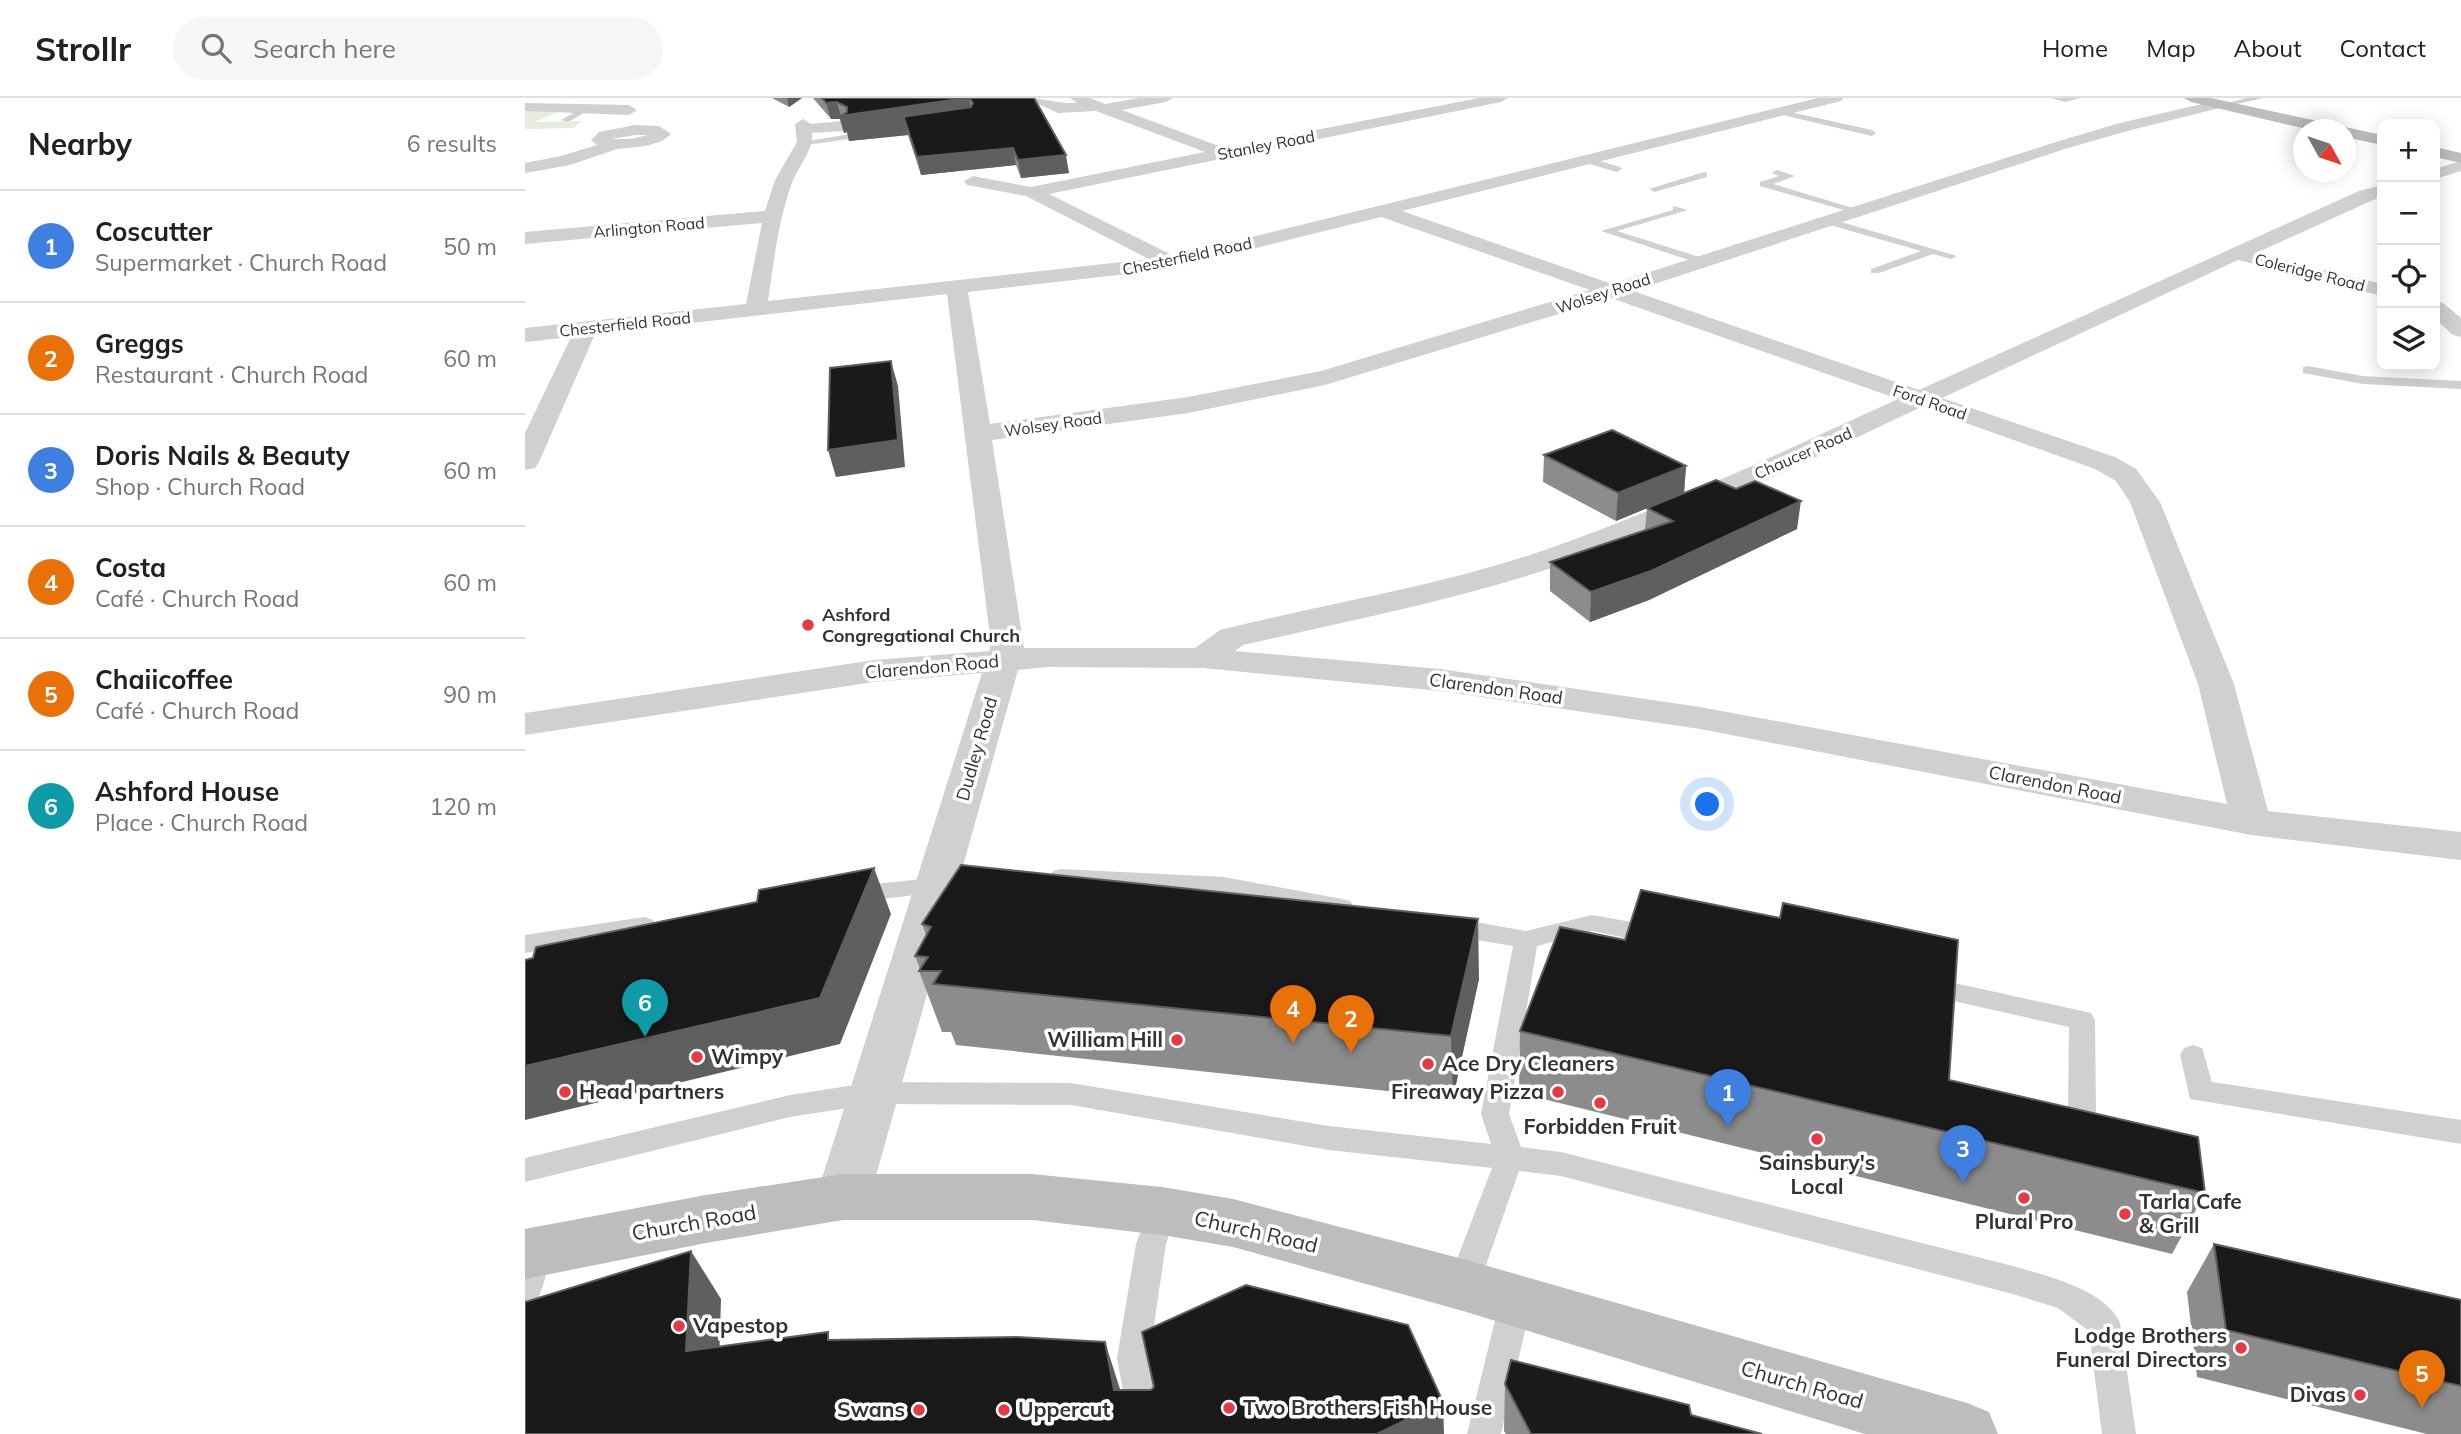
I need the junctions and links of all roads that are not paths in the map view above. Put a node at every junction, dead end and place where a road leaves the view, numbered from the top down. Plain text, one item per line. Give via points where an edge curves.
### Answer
1 (1032, 98) edge
2 (1077, 98) edge
3 (1166, 98) edge
4 (1501, 98) edge
5 (1836, 98) edge
6 (2056, 98) edge
7 (2076, 98) edge
8 (2191, 98) edge
9 (2260, 98) edge
10 (2221, 105) junction
11 (525, 107) edge
12 (1101, 107) junction
13 (585, 110) junction
14 (1781, 112) junction
15 (565, 120) dead end
16 (612, 120) dead end
17 (2293, 121) edge
18 (842, 125) edge
19 (804, 131) junction
20 (881, 132) edge
21 (1872, 133) dead end
22 (2356, 134) edge
23 (2377, 139) edge
24 (617, 144) dead end
25 (2440, 153) edge
26 (1224, 154) junction
27 (2461, 158) edge
28 (1586, 160) junction
29 (2461, 166) edge
30 (525, 168) edge
31 (1617, 169) dead end
32 (2440, 172) edge
33 (1777, 173) dead end
34 (1704, 175) dead end
35 (1644, 177) dead end
36 (973, 181) dead end
37 (1671, 184) junction
38 (1654, 188) dead end
39 (2377, 191) edge
40 (1031, 192) junction
41 (1677, 208) dead end
42 (1383, 211) junction
43 (1858, 211) junction
44 (772, 216) junction
45 (1827, 221) junction
46 (525, 238) edge
47 (1932, 250) junction
48 (2237, 254) junction
49 (1951, 256) dead end
50 (1702, 261) junction
51 (1172, 263) junction
52 (1875, 271) dead end
53 (957, 289) junction
54 (2377, 289) edge
55 (1611, 291) junction
56 (756, 310) junction
57 (2440, 312) edge
58 (586, 329) junction
59 (2461, 330) edge
60 (525, 335) edge
61 (2308, 370) dead end
62 (2461, 385) edge
63 (1922, 400) junction
64 (976, 435) junction
65 (525, 462) edge
66 (1203, 658) junction
67 (1003, 661) junction
68 (525, 724) edge
69 (2251, 822) junction
70 (2461, 846) edge
71 (1035, 876) edge
72 (949, 884) junction
73 (838, 897) edge
74 (1361, 910) edge
75 (1429, 923) edge
76 (661, 924) edge
77 (1525, 940) junction
78 (1680, 940) edge
79 (525, 944) edge
80 (1909, 982) edge
81 (2193, 1055) dead end
82 (874, 1093) junction
83 (2083, 1111) edge
84 (2461, 1132) edge
85 (1510, 1158) junction
86 (525, 1170) edge
87 (843, 1198) junction
88 (1162, 1211) junction
89 (528, 1267) edge
90 (1463, 1285) junction
91 (1515, 1301) junction
92 (1148, 1434) edge
93 (1484, 1434) edge
94 (1967, 1434) edge
95 (2119, 1434) edge

1 - 12 street via 1058,109
2 - 12 street
3 - 12 street
4 - 26 street, Stanley Road
5 - 14 street, Chesterfield Road
6 - 7 lane
8 - 10 main road
9 - 10 lane
10 - 17 main road
10 - 43 street, Wolsey Road via 2126,126
11 - 13 street
12 - 26 street
13 - 15 lane
13 - 16 street via 636,107
14 - 21 lane
14 - 28 street, Chesterfield Road
18 - 19 street
19 - 20 lane
19 - 44 street
22 - 23 main road
24 - 30 street
25 - 27 main road
26 - 40 street, Stanley Road
28 - 31 lane
28 - 42 street, Chesterfield Road
29 - 32 street
33 - 43 lane via 1790,176 1763,184
34 - 37 lane
35 - 37 lane
36 - 40 street, Stanley Road
37 - 38 lane
39 - 48 street, Chaucer Road
40 - 51 street, Stanley Road
41 - 50 lane via 1683,210 1606,231
42 - 51 street, Chesterfield Road
42 - 55 street, Ford Road
43 - 45 street, Wolsey Road
44 - 46 street, Arlington Road
44 - 56 street
45 - 47 lane
45 - 50 street, Wolsey Road
47 - 49 lane
47 - 52 lane
48 - 54 street, Coleridge Road
48 - 63 street, Chaucer Road
50 - 55 street, Wolsey Road
51 - 53 street, Chesterfield Road
53 - 56 street, Chesterfield Road
53 - 64 street, Dudley Road
55 - 63 street, Ford Road
55 - 64 street, Wolsey Road via 1325,378 1188,405
56 - 58 street, Chesterfield Road
57 - 59 street
58 - 60 street, Chesterfield Road
58 - 65 street
61 - 62 lane via 2363,380
63 - 66 street, Chaucer Road via 1652,521 1554,557 1433,592 1232,637
63 - 69 street, Ford Road via 2105,463 2126,475 2145,502 2216,684
64 - 67 street, Dudley Road via 1008,644
66 - 67 street, Clarendon Road
66 - 69 street, Clarendon Road via 1440,680 1700,718
67 - 68 street, Clarendon Road via 874,671
67 - 72 street, Dudley Road
69 - 70 street, Clarendon Road
71 - 74 lane via 1224,885
72 - 73 lane
72 - 82 street, Dudley Road
75 - 77 lane
76 - 79 lane
77 - 78 lane via 1592,923
77 - 85 lane via 1495,1114
80 - 83 lane via 2082,1020
81 - 84 lane via 2200,1091
82 - 85 lane via 1071,1094 1329,1138
82 - 86 lane via 790,1106
82 - 87 street, Dudley Road
85 - 90 lane
85 - 95 lane via 1561,1164 2067,1297 2103,1323
87 - 88 main road, Church Road via 1032,1198
87 - 89 main road, Church Road via 706,1219
88 - 90 main road, Church Road via 1233,1223
88 - 92 lane via 1151,1244 1133,1358
90 - 91 main road, Church Road
91 - 93 lane
91 - 94 main road, Church Road

